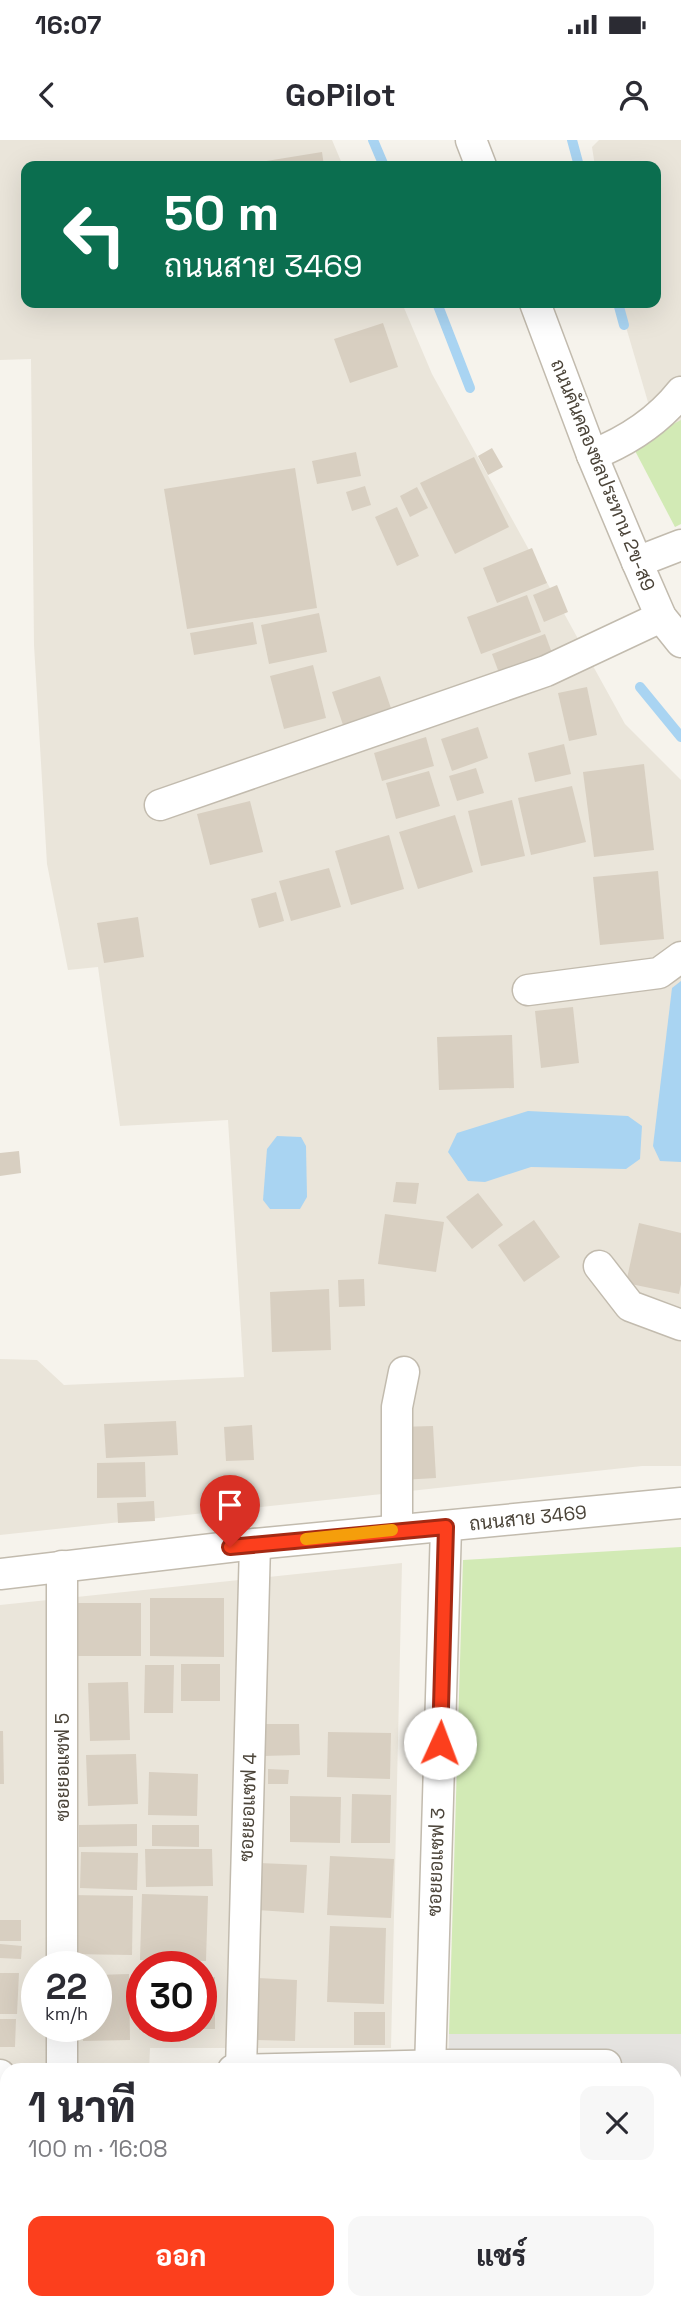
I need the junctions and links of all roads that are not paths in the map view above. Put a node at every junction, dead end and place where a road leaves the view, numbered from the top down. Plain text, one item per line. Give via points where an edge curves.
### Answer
1 (471, 140) edge
2 (479, 161) edge
3 (537, 308) edge
4 (681, 392) edge
5 (592, 455) junction
6 (681, 545) edge
7 (637, 562) junction
8 (662, 617) junction
9 (681, 642) edge
10 (160, 805) dead end
11 (681, 957) edge
12 (528, 990) dead end
13 (598, 1266) dead end
14 (681, 1325) edge
15 (404, 1372) dead end
16 (681, 1503) edge
17 (446, 1527) junction
18 (397, 1530) junction
19 (255, 1544) junction
20 (62, 1566) junction
21 (0, 1574) edge
22 (62, 1951) edge
23 (62, 2042) edge
24 (62, 2063) edge
25 (241, 2063) edge
26 (430, 2063) edge
27 (0, 2075) edge
28 (0, 2087) edge

1 - 2 street
3 - 5 street, ถนนคันคลองชลประทาน 2ข-ส9
4 - 5 street via 620,444
5 - 7 street, ถนนคันคลองชลประทาน 2ข-ส9
6 - 7 street
7 - 8 street, ถนนคันคลองชลประทาน 2ข-ส9
8 - 9 street, ถนนคันคลองชลประทาน 2ข-ส9
8 - 10 street via 546,671
11 - 12 street via 659,972
13 - 14 street via 630,1306
15 - 18 street via 397,1408
16 - 17 street, ถนนสาย 3469
17 - 18 street, ถนนสาย 3469
17 - 26 street, ซอยยอแซฟ 3
18 - 19 street, ถนนสาย 3469
19 - 20 street, ถนนสาย 3469
19 - 25 street, ซอยยอแซฟ 4
20 - 21 street, ถนนสาย 3469
20 - 22 street, ซอยยอแซฟ 5
23 - 24 street
27 - 28 street

